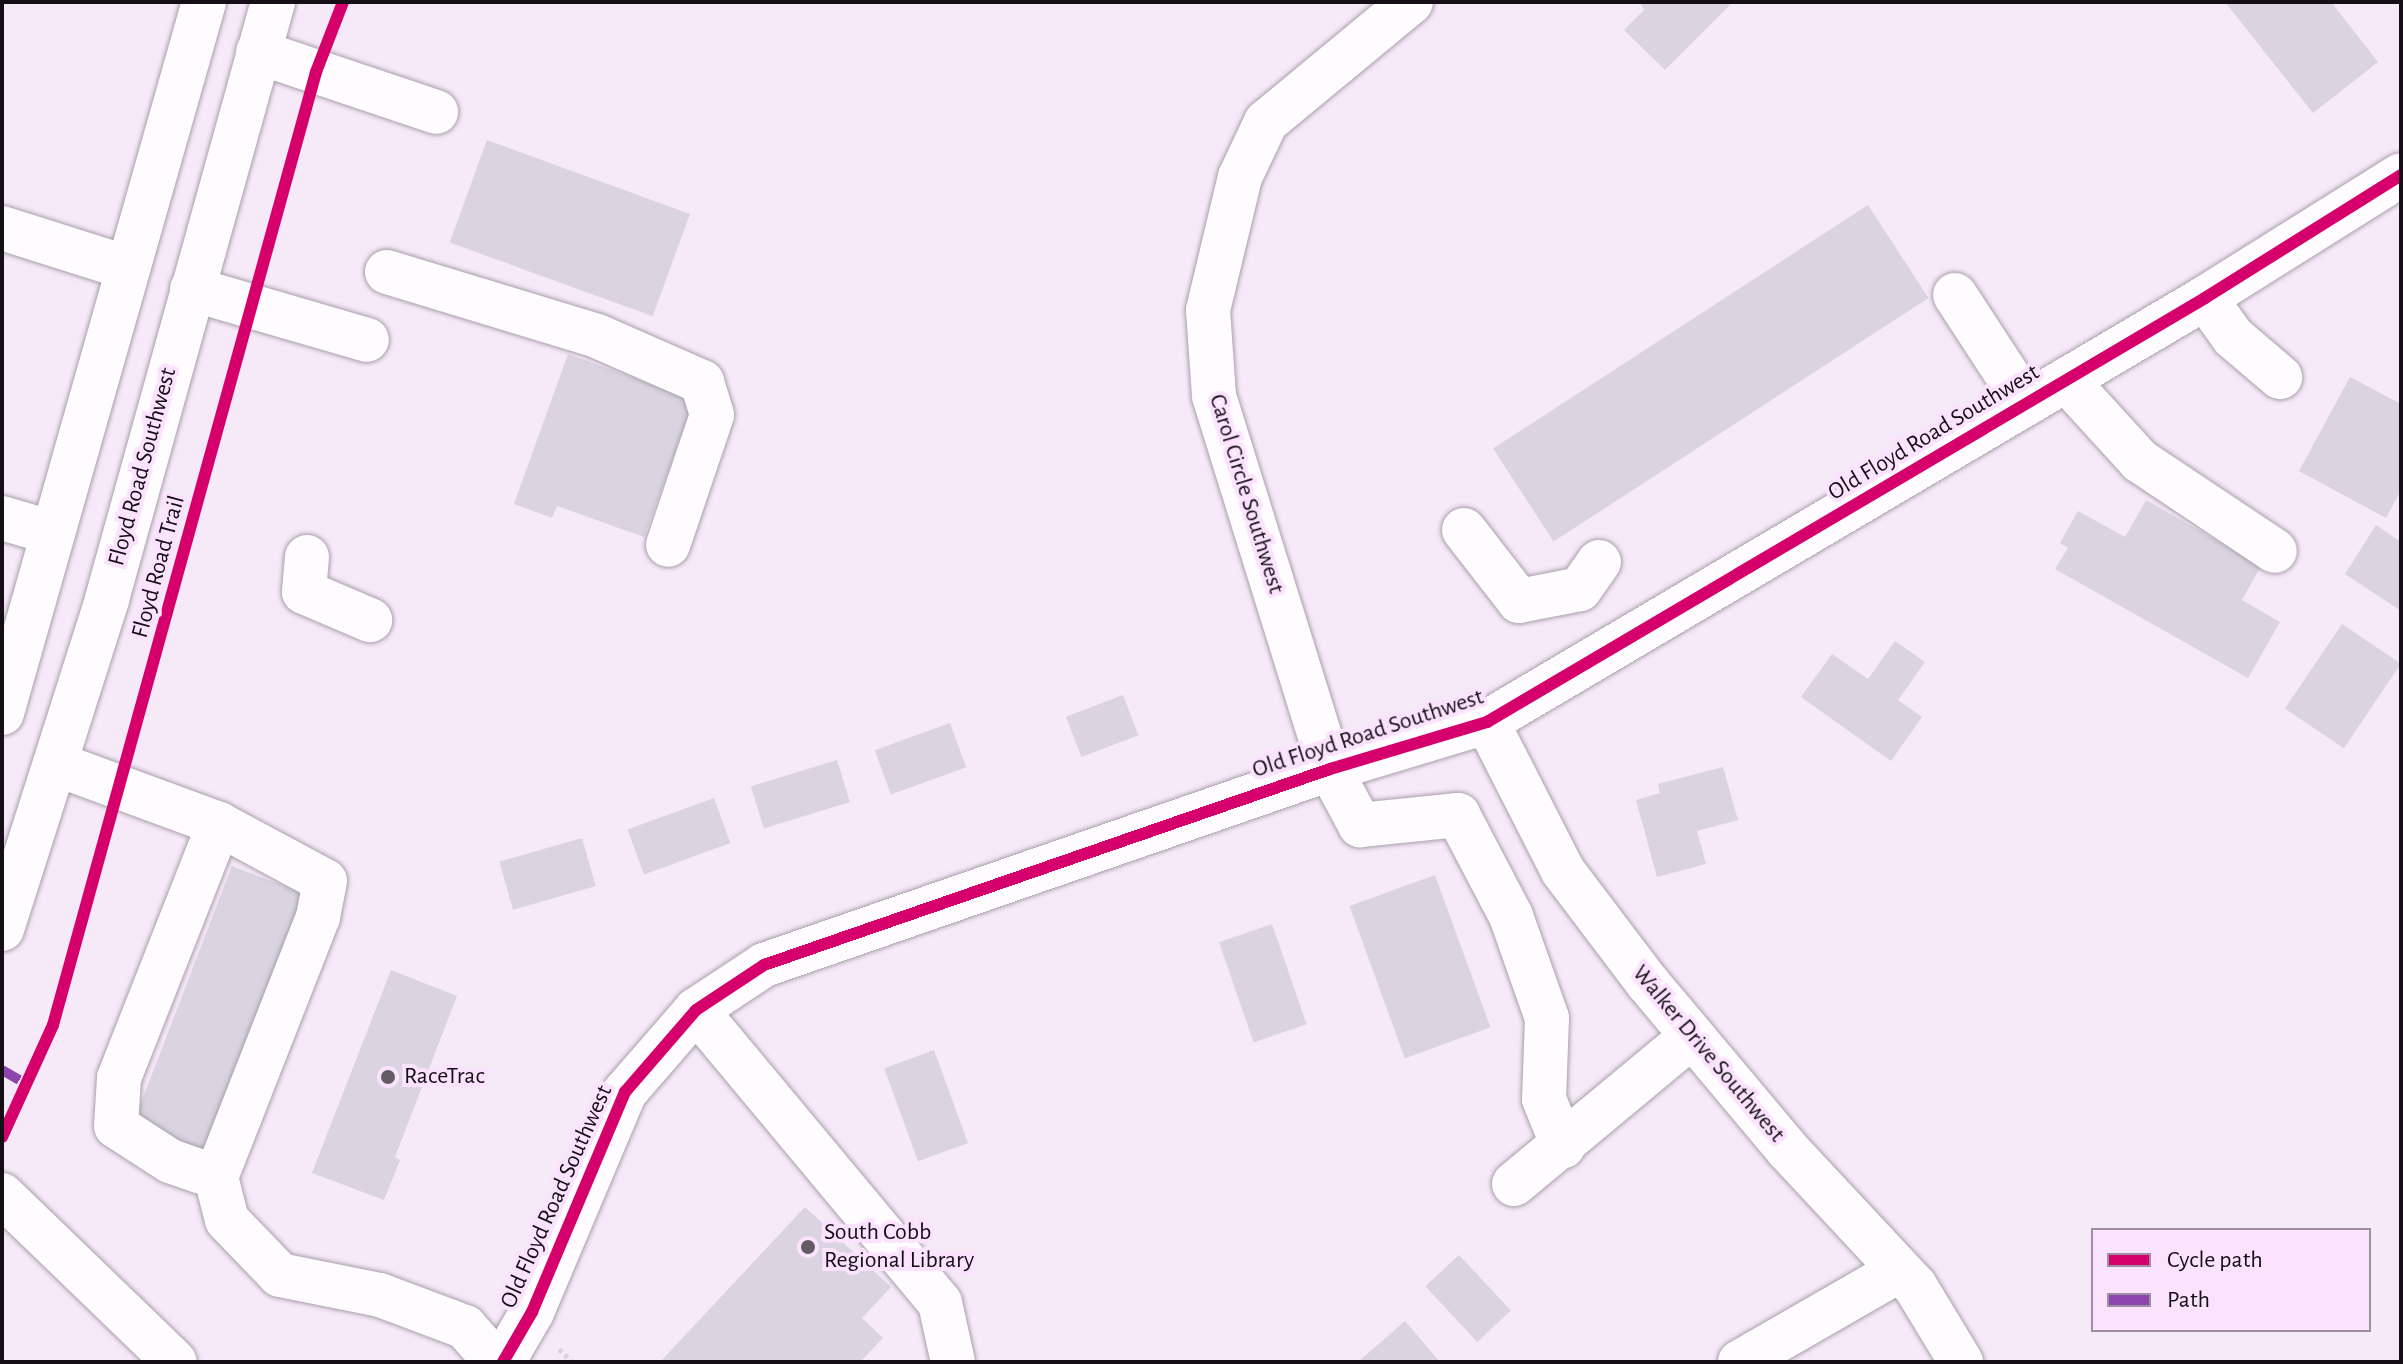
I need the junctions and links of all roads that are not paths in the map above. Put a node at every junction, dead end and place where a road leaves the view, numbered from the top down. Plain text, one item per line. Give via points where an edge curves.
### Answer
1 (204, 2) edge
2 (273, 2) edge
3 (1411, 2) edge
4 (258, 52) junction
5 (436, 112) dead end
6 (2401, 175) edge
7 (2, 228) edge
8 (128, 268) junction
9 (387, 272) dead end
10 (192, 289) junction
11 (1955, 295) dead end
12 (2205, 298) junction
13 (367, 340) dead end
14 (2280, 377) dead end
15 (2066, 380) junction
16 (2026, 404) junction
17 (2, 518) edge
18 (1464, 530) dead end
19 (53, 533) junction
20 (668, 545) dead end
21 (2275, 551) dead end
22 (307, 557) dead end
23 (1599, 562) dead end
24 (370, 620) dead end
25 (2, 713) edge
26 (1487, 722) junction
27 (56, 764) junction
28 (1330, 769) junction
29 (219, 824) junction
30 (2, 929) edge
31 (696, 1010) junction
32 (1692, 1036) junction
33 (1563, 1146) junction
34 (216, 1177) junction
35 (1514, 1184) dead end
36 (2, 1195) edge
37 (1898, 1271) junction
38 (175, 1362) edge
39 (496, 1362) edge
40 (503, 1362) edge
41 (953, 1362) edge
42 (1740, 1362) edge
43 (1961, 1362) edge

1 - 8 street
2 - 4 street, Floyd Road Southwest
3 - 28 street, Carol Circle Southwest via 1266,122 1240,177 1208,310 1214,396
4 - 5 street
4 - 10 street, Floyd Road Southwest
6 - 12 street, Old Floyd Road Southwest
7 - 8 street
8 - 19 street
9 - 20 street via 597,336 702,382 712,415
10 - 13 street
10 - 27 street, Floyd Road Southwest
11 - 16 street
12 - 14 street via 2233,337
12 - 15 street, Old Floyd Road Southwest
15 - 16 street, Old Floyd Road Southwest
15 - 21 street via 2140,461
16 - 26 street, Old Floyd Road Southwest
17 - 19 street
18 - 23 street via 1519,601 1580,589
19 - 25 street
22 - 24 street via 304,592
26 - 28 street, Old Floyd Road Southwest
26 - 32 street, Walker Drive Southwest via 1563,871
27 - 29 street
27 - 30 street, Floyd Road Southwest
28 - 31 street, Old Floyd Road Southwest via 764,965
28 - 33 street, Carol Circle Southwest via 1360,825 1458,815 1511,916 1547,1018 1544,1099
29 - 34 street via 119,1078 116,1126 170,1161
29 - 34 street via 325,881 318,917
31 - 40 street, Old Floyd Road Southwest via 625,1092 532,1312
31 - 41 street via 940,1303
32 - 33 street
32 - 37 street, Walker Drive Southwest
33 - 35 street
34 - 39 street via 227,1220 280,1275 380,1295 465,1327
36 - 38 street
37 - 42 street
37 - 43 street, Walker Drive Southwest via 1915,1286

